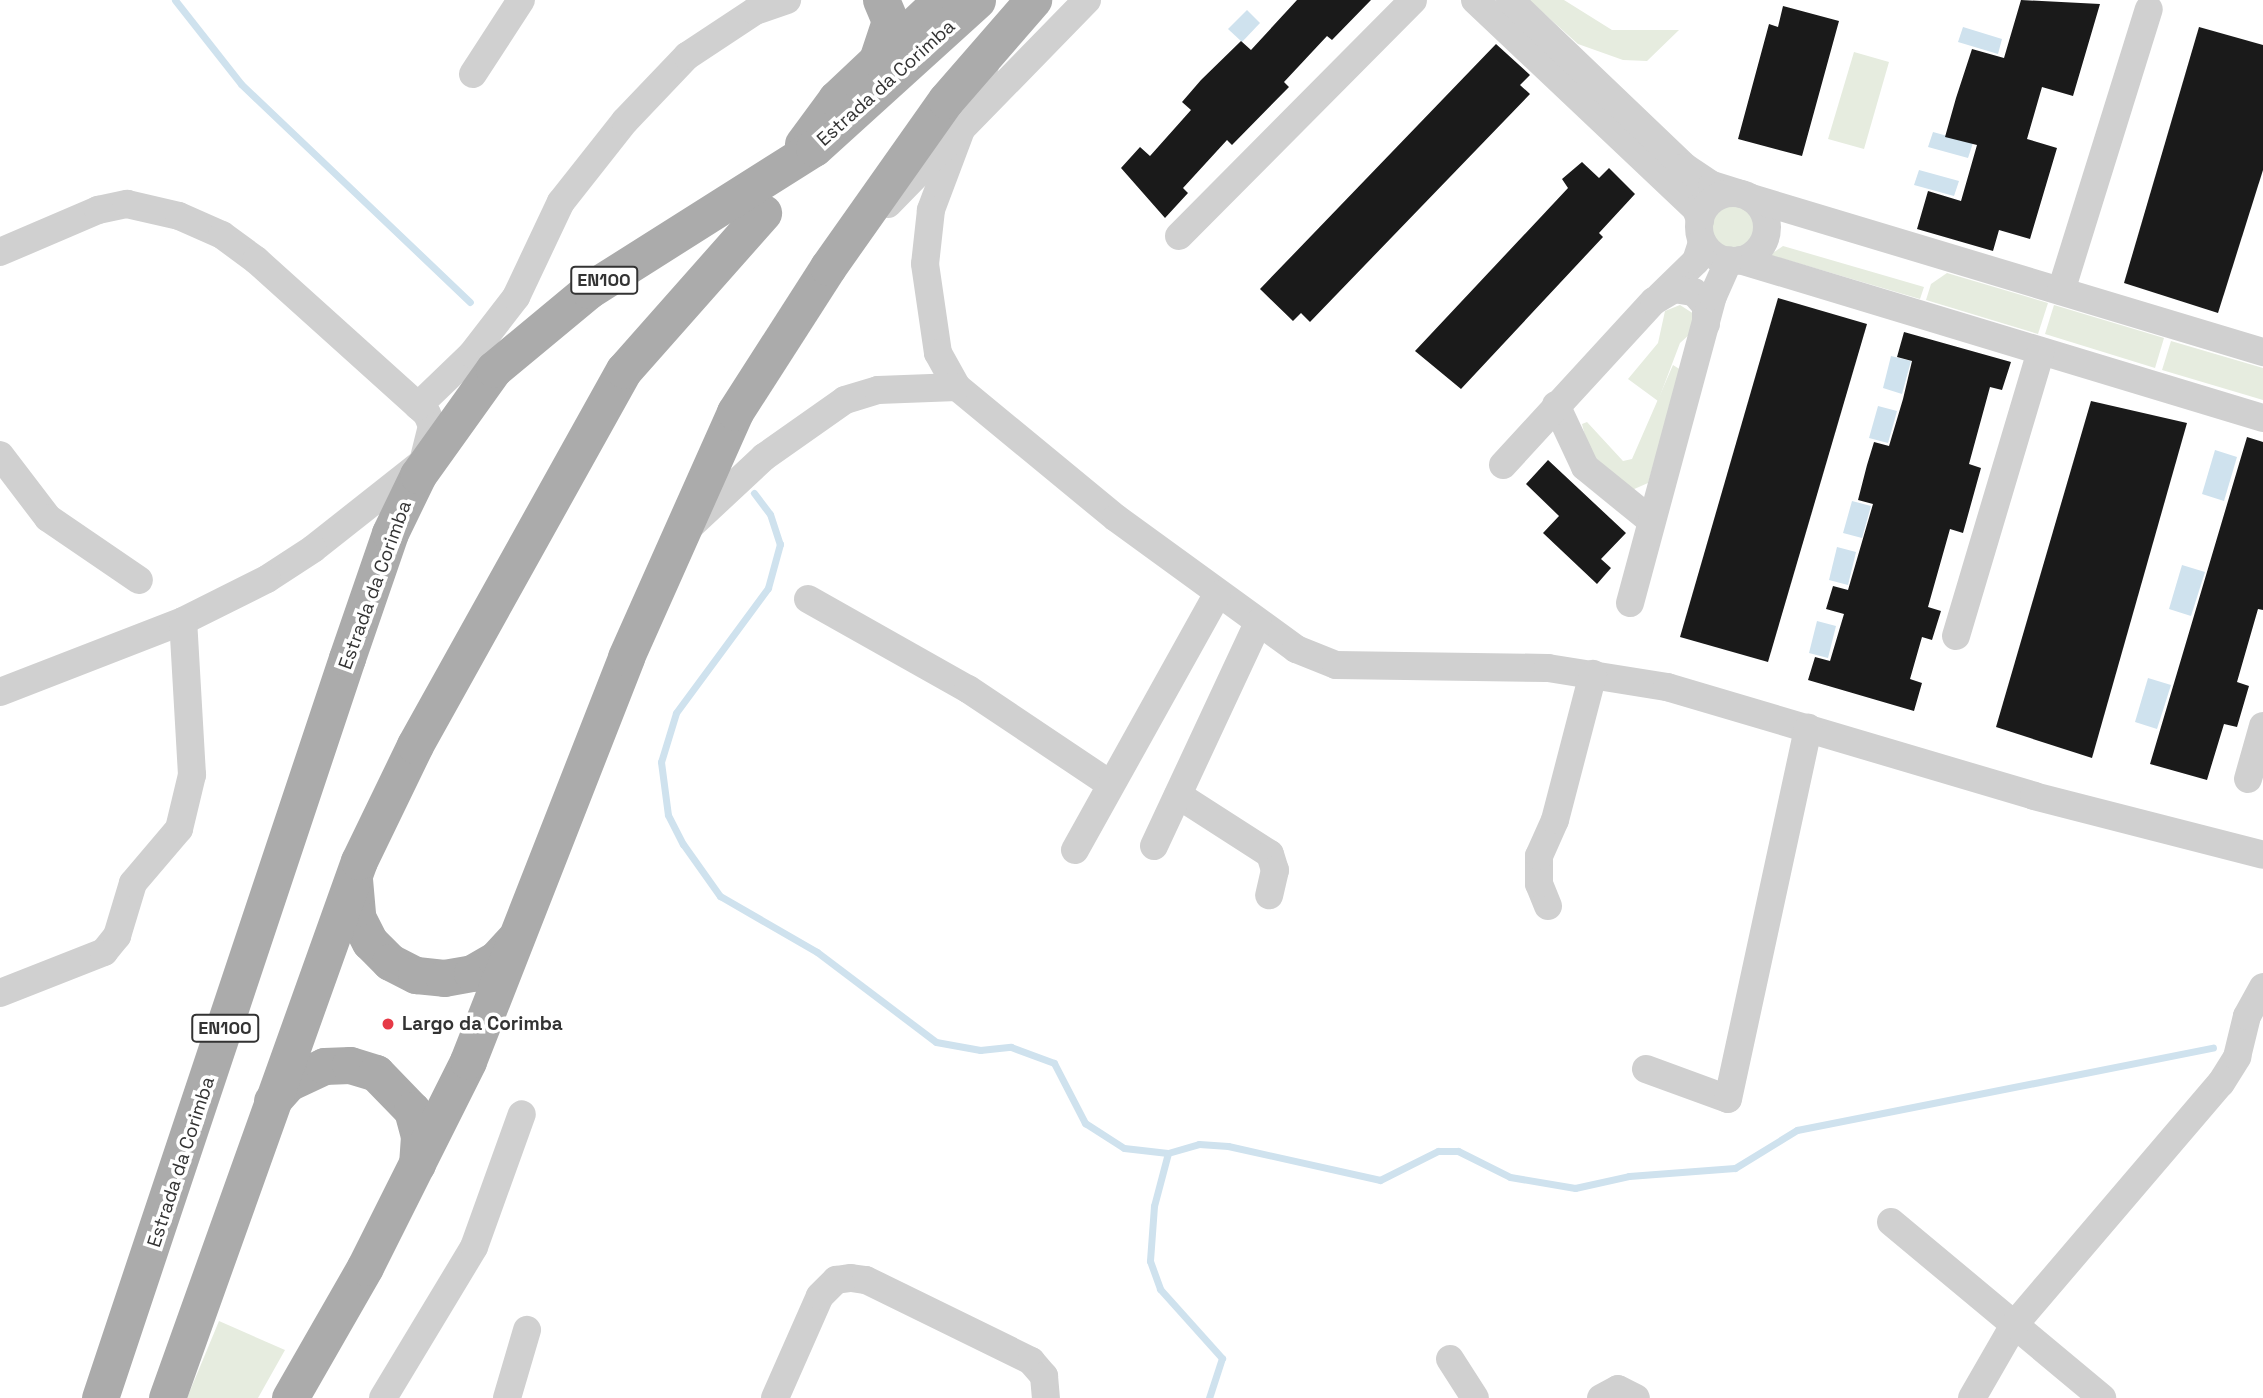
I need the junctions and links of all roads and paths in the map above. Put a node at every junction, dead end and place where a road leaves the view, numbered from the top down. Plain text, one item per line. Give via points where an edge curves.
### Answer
1 (521, 0) edge
2 (788, 0) edge
3 (881, 0) edge
4 (942, 0) edge
5 (977, 0) edge
6 (1033, 0) edge
7 (1087, 0) edge
8 (1413, 0) edge
9 (1475, 0) edge
10 (1510, 0) edge
11 (2149, 9) dead end
12 (997, 38) junction
13 (874, 64) junction
14 (473, 74) dead end
15 (955, 134) junction
16 (803, 144) dead end
17 (1746, 196) junction
18 (763, 213) dead end
19 (1701, 231) junction
20 (1179, 236) dead end
21 (3, 243) edge
22 (1735, 260) junction
23 (828, 267) junction
24 (2061, 292) junction
25 (1654, 301) junction
26 (1706, 324) junction
27 (2041, 351) junction
28 (2263, 352) edge
29 (957, 387) junction
30 (1556, 405) junction
31 (418, 406) junction
32 (2263, 418) edge
33 (0, 455) edge
34 (1503, 465) dead end
35 (1649, 519) junction
36 (681, 535) junction
37 (139, 580) dead end
38 (1217, 595) junction
39 (808, 599) dead end
40 (1630, 603) dead end
41 (183, 621) junction
42 (1258, 624) junction
43 (1956, 636) dead end
44 (1593, 674) junction
45 (0, 692) edge
46 (2263, 726) edge
47 (1808, 728) junction
48 (2248, 779) dead end
49 (1110, 784) junction
50 (1178, 795) junction
51 (1154, 846) dead end
52 (1075, 849) dead end
53 (2263, 855) edge
54 (359, 861) junction
55 (1269, 894) dead end
56 (1548, 906) dead end
57 (522, 926) junction
58 (2263, 987) edge
59 (0, 993) edge
60 (2252, 1044) edge
61 (1646, 1069) dead end
62 (522, 1114) dead end
63 (265, 1116) junction
64 (413, 1175) junction
65 (1891, 1222) dead end
66 (2014, 1325) junction
67 (527, 1330) dead end
68 (1450, 1359) dead end
69 (1045, 1387) edge
70 (100, 1398) edge
71 (167, 1398) edge
72 (290, 1398) edge
73 (383, 1398) edge
74 (507, 1398) edge
75 (775, 1398) edge
76 (1475, 1398) edge
77 (1601, 1398) edge
78 (1636, 1398) edge
79 (1972, 1398) edge
80 (2102, 1398) edge

1 - 14 street
2 - 31 street via 755,11 687,56 625,121 561,202 516,297 472,354
3 - 13 main road via 890,21 887,44
4 - 13 main road, Estrada da Corimba
5 - 70 main road, Estrada da Corimba / EN100, bridge via 814,148 589,290 494,369 418,475 390,534 347,658
6 - 12 main road
7 - 15 street
8 - 20 street
9 - 19 street via 1696,209
10 - 17 street via 1685,167 1712,185
11 - 24 street
12 - 15 street
12 - 23 main road via 946,100
13 - 16 main road, Estrada da Corimba via 835,99
15 - 23 street
15 - 29 street via 931,210 925,264 938,353
17 - 19 street via 1719,196
17 - 22 street via 1765,216 1765,238
17 - 24 street
18 - 54 main road via 624,370 427,724
19 - 22 street
19 - 25 street via 1696,261
21 - 31 street via 127,204 179,216 222,235 256,260
22 - 26 street
22 - 27 street
23 - 36 main road via 735,412
24 - 28 street
25 - 26 street via 1674,289 1694,292 1706,306
25 - 30 street
26 - 35 street
27 - 32 street
27 - 43 street
29 - 36 street via 878,390 845,400 764,457
29 - 38 street
30 - 34 street
30 - 35 street via 1585,467
31 - 41 street via 432,426 423,461 313,550
33 - 37 street via 48,518
35 - 40 street
36 - 57 main road via 626,657
38 - 42 street
38 - 49 street
39 - 49 street via 968,689
41 - 45 street
41 - 59 street via 192,775 179,829 133,883 117,936 104,952
42 - 44 street via 1296,649 1336,665
42 - 50 street
44 - 47 street via 1667,687
44 - 56 street via 1555,820 1539,856 1539,884
46 - 48 street
47 - 53 street via 2034,796
47 - 61 street via 1728,1099
49 - 52 street
50 - 51 street
50 - 55 street via 1270,854 1275,870
54 - 57 main road via 354,903 363,930 379,953 410,973 444,978 472,973 507,949
54 - 63 main road
57 - 64 main road via 468,1061
58 - 60 street
60 - 66 street via 2195,1117
62 - 73 street via 474,1247
63 - 64 main road via 288,1083 311,1069 337,1064 369,1070 397,1089 412,1110 419,1136
63 - 71 main road
64 - 72 main road
65 - 66 street
66 - 79 street
66 - 80 street
67 - 74 street
68 - 76 street
69 - 75 street via 1031,1361 850,1278 835,1280 820,1296
77 - 78 street via 1618,1389

